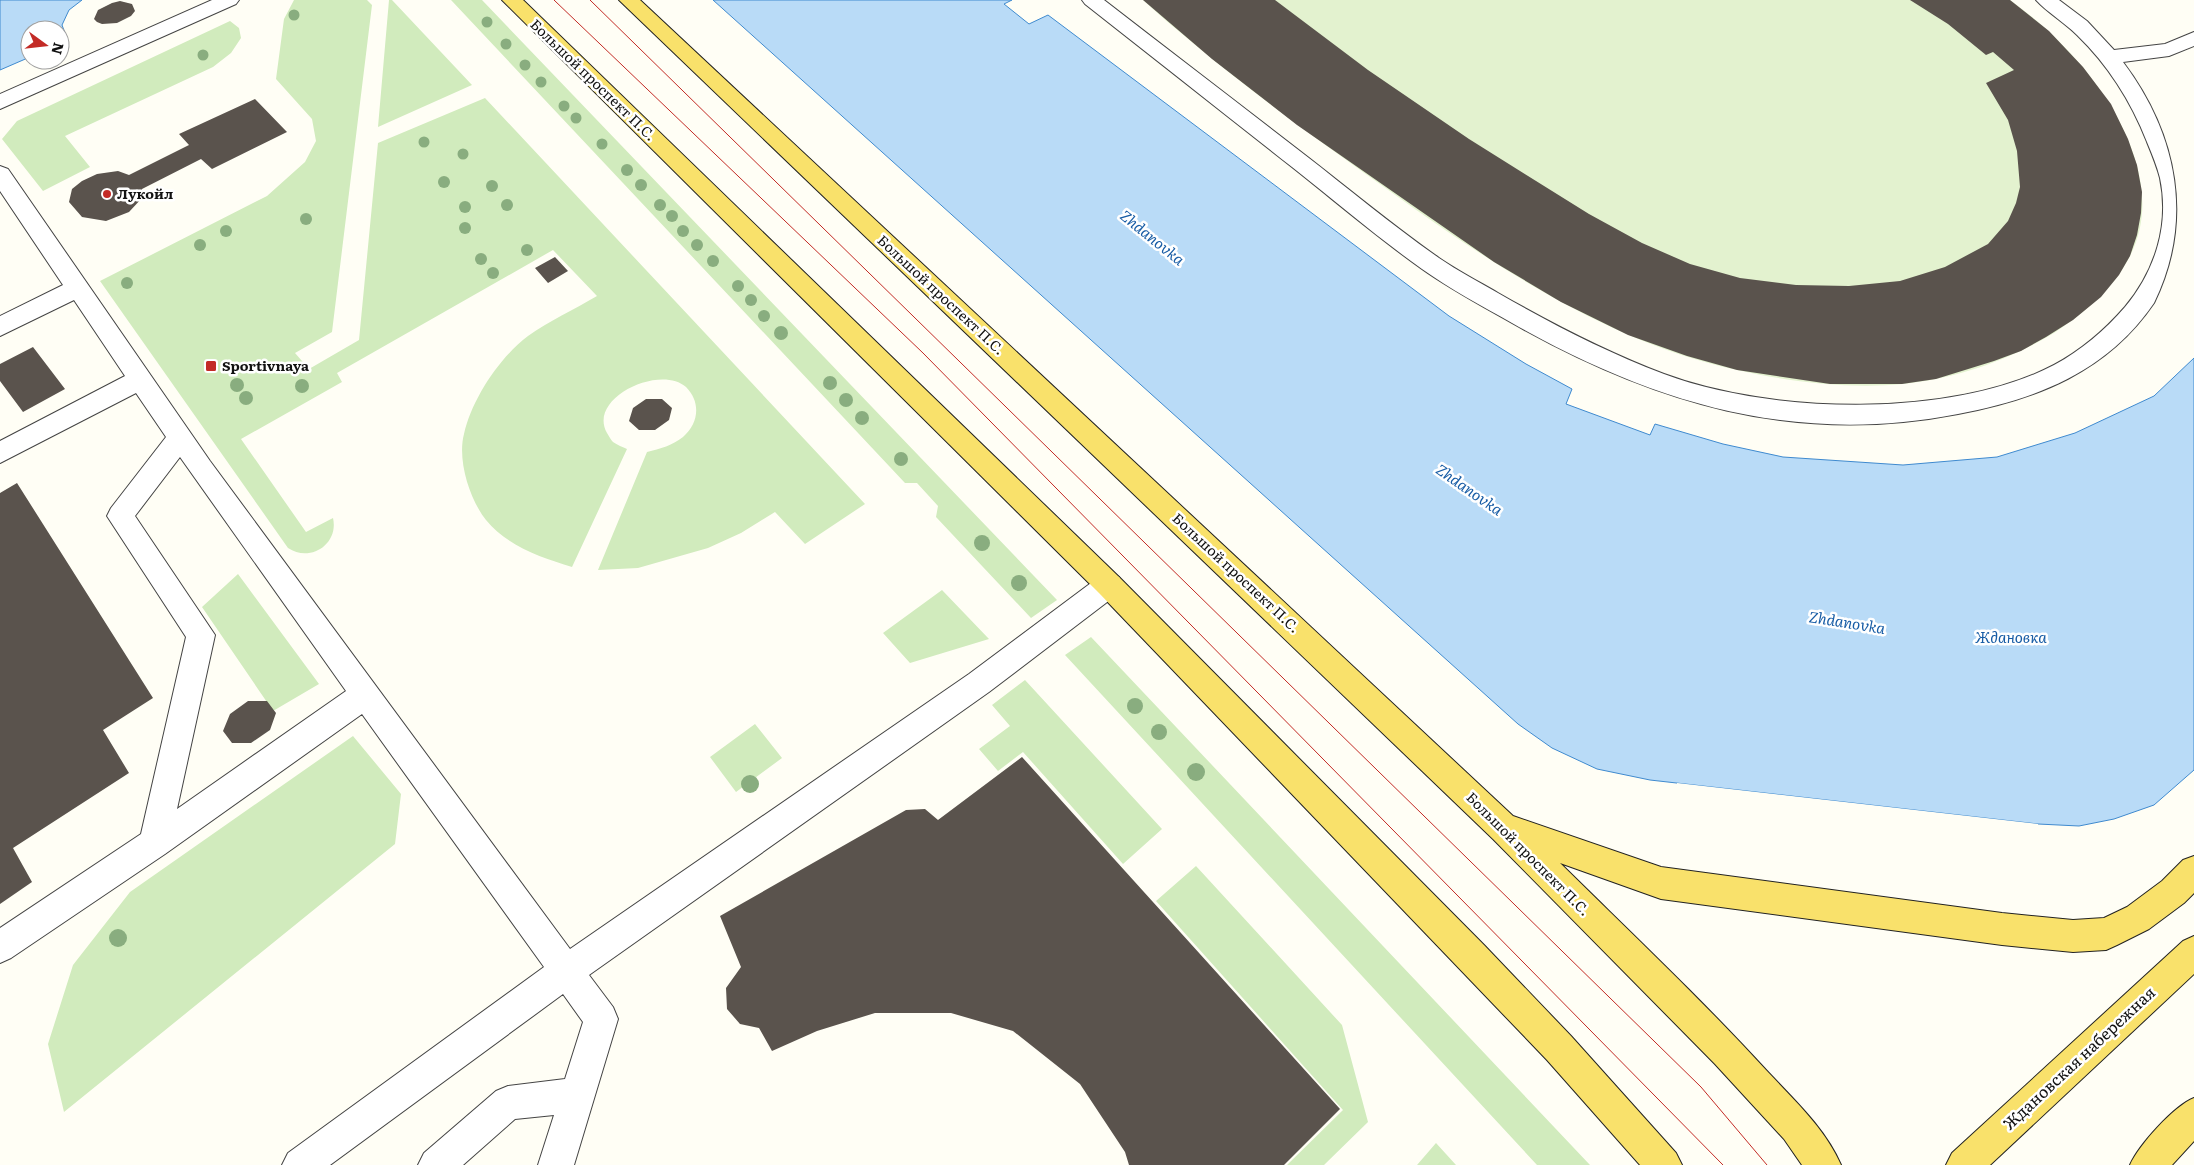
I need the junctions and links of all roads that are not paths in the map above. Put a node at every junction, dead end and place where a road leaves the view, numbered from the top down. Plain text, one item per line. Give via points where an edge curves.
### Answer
1 (230, 0) edge
2 (512, 0) edge
3 (629, 0) edge
4 (1092, 0) edge
5 (2046, 0) edge
6 (2194, 38) edge
7 (2107, 56) junction
8 (0, 102) edge
9 (0, 174) edge
10 (78, 288) junction
11 (0, 327) edge
12 (140, 379) junction
13 (180, 438) junction
14 (0, 454) edge
15 (1109, 585) junction
16 (365, 695) junction
17 (1504, 829) junction
18 (154, 843) junction
19 (2194, 871) edge
20 (0, 947) edge
21 (2194, 952) edge
22 (565, 972) junction
23 (578, 1095) junction
24 (2194, 1115) edge
25 (300, 1165) edge
26 (436, 1165) edge
27 (556, 1165) edge
28 (1664, 1165) edge
29 (1823, 1165) edge
30 (1964, 1165) edge
31 (2148, 1165) edge

1 - 8 street
2 - 15 main road, Большой проспект П.С.
3 - 17 main road, Большой проспект П.С.
4 - 7 street via 1431,264 1490,300 1604,359 1672,387 1740,405 1795,411 1862,414 1945,408 2008,392 2050,377 2081,361 2127,322 2155,284 2169,252 2174,215 2171,178 2152,127 2134,91
5 - 7 street via 2081,27
6 - 7 street via 2169,50
9 - 10 street
10 - 11 street
10 - 12 street
12 - 13 street
12 - 14 street
13 - 16 street
13 - 18 street via 120,516 202,635
15 - 22 street via 979,683
15 - 28 main road, Большой проспект П.С. via 1472,957
16 - 18 street
16 - 22 street
17 - 19 main road via 1661,882 2073,936 2106,934 2138,918 2173,892
17 - 29 main road, Большой проспект П.С. via 1727,1052 1796,1127
18 - 20 street
21 - 30 main road, Ждановская набережная
22 - 23 street via 601,1019
22 - 25 street
23 - 26 street via 508,1102
23 - 27 street
24 - 31 main road

